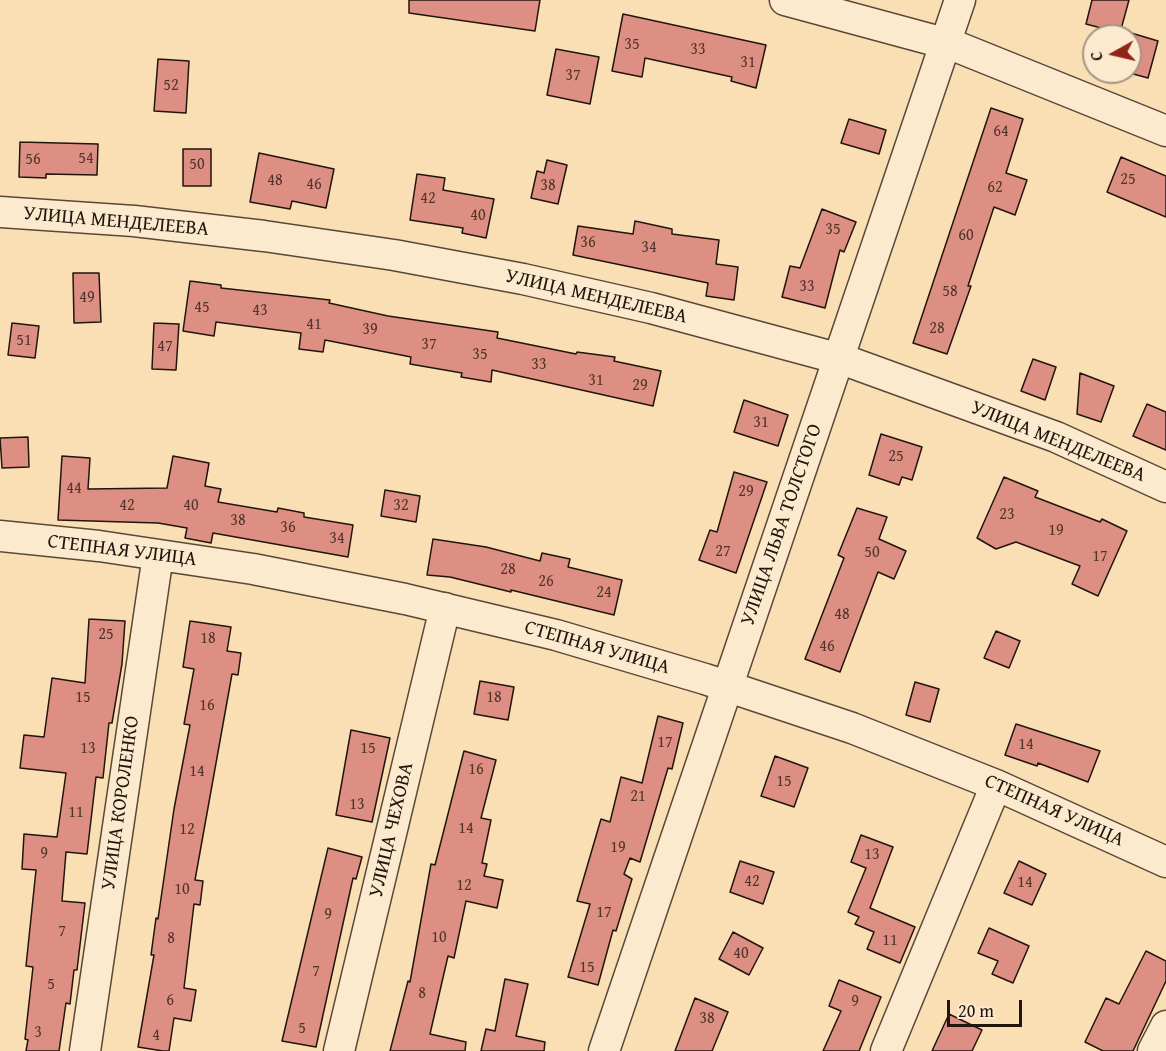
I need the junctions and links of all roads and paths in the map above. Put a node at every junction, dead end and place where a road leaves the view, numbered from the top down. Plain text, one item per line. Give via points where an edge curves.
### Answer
1 (785, 0) edge
2 (960, 0) edge
3 (945, 43) junction
4 (1166, 131) edge
5 (0, 212) edge
6 (838, 358) junction
7 (1166, 487) edge
8 (0, 536) edge
9 (158, 555) junction
10 (445, 608) junction
11 (727, 686) junction
12 (996, 785) junction
13 (1166, 862) edge
14 (1166, 1026) edge
15 (84, 1051) edge
16 (339, 1051) edge
17 (604, 1051) edge
18 (886, 1051) edge
19 (1153, 1051) edge

1 - 3 street
2 - 3 street, УЛИЦА ЛЬВА ТОЛСТОГО
3 - 4 street
3 - 6 street, УЛИЦА ЛЬВА ТОЛСТОГО
5 - 6 street, УЛИЦА МЕНДЕЛЕЕВА via 182,226 394,255 639,305
6 - 7 street, УЛИЦА МЕНДЕЛЕЕВА via 1056,437
6 - 11 street, УЛИЦА ЛЬВА ТОЛСТОГО
8 - 9 street, СТЕПНАЯ УЛИЦА
9 - 10 street, СТЕПНАЯ УЛИЦА via 253,569
9 - 15 street, УЛИЦА КОРОЛЕНКО
10 - 11 street, СТЕПНАЯ УЛИЦА via 556,635
10 - 16 street, УЛИЦА ЧЕХОВА
11 - 12 street, СТЕПНАЯ УЛИЦА via 852,728
11 - 17 street, УЛИЦА ЛЬВА ТОЛСТОГО
12 - 13 street, СТЕПНАЯ УЛИЦА
12 - 18 street
14 - 19 street

